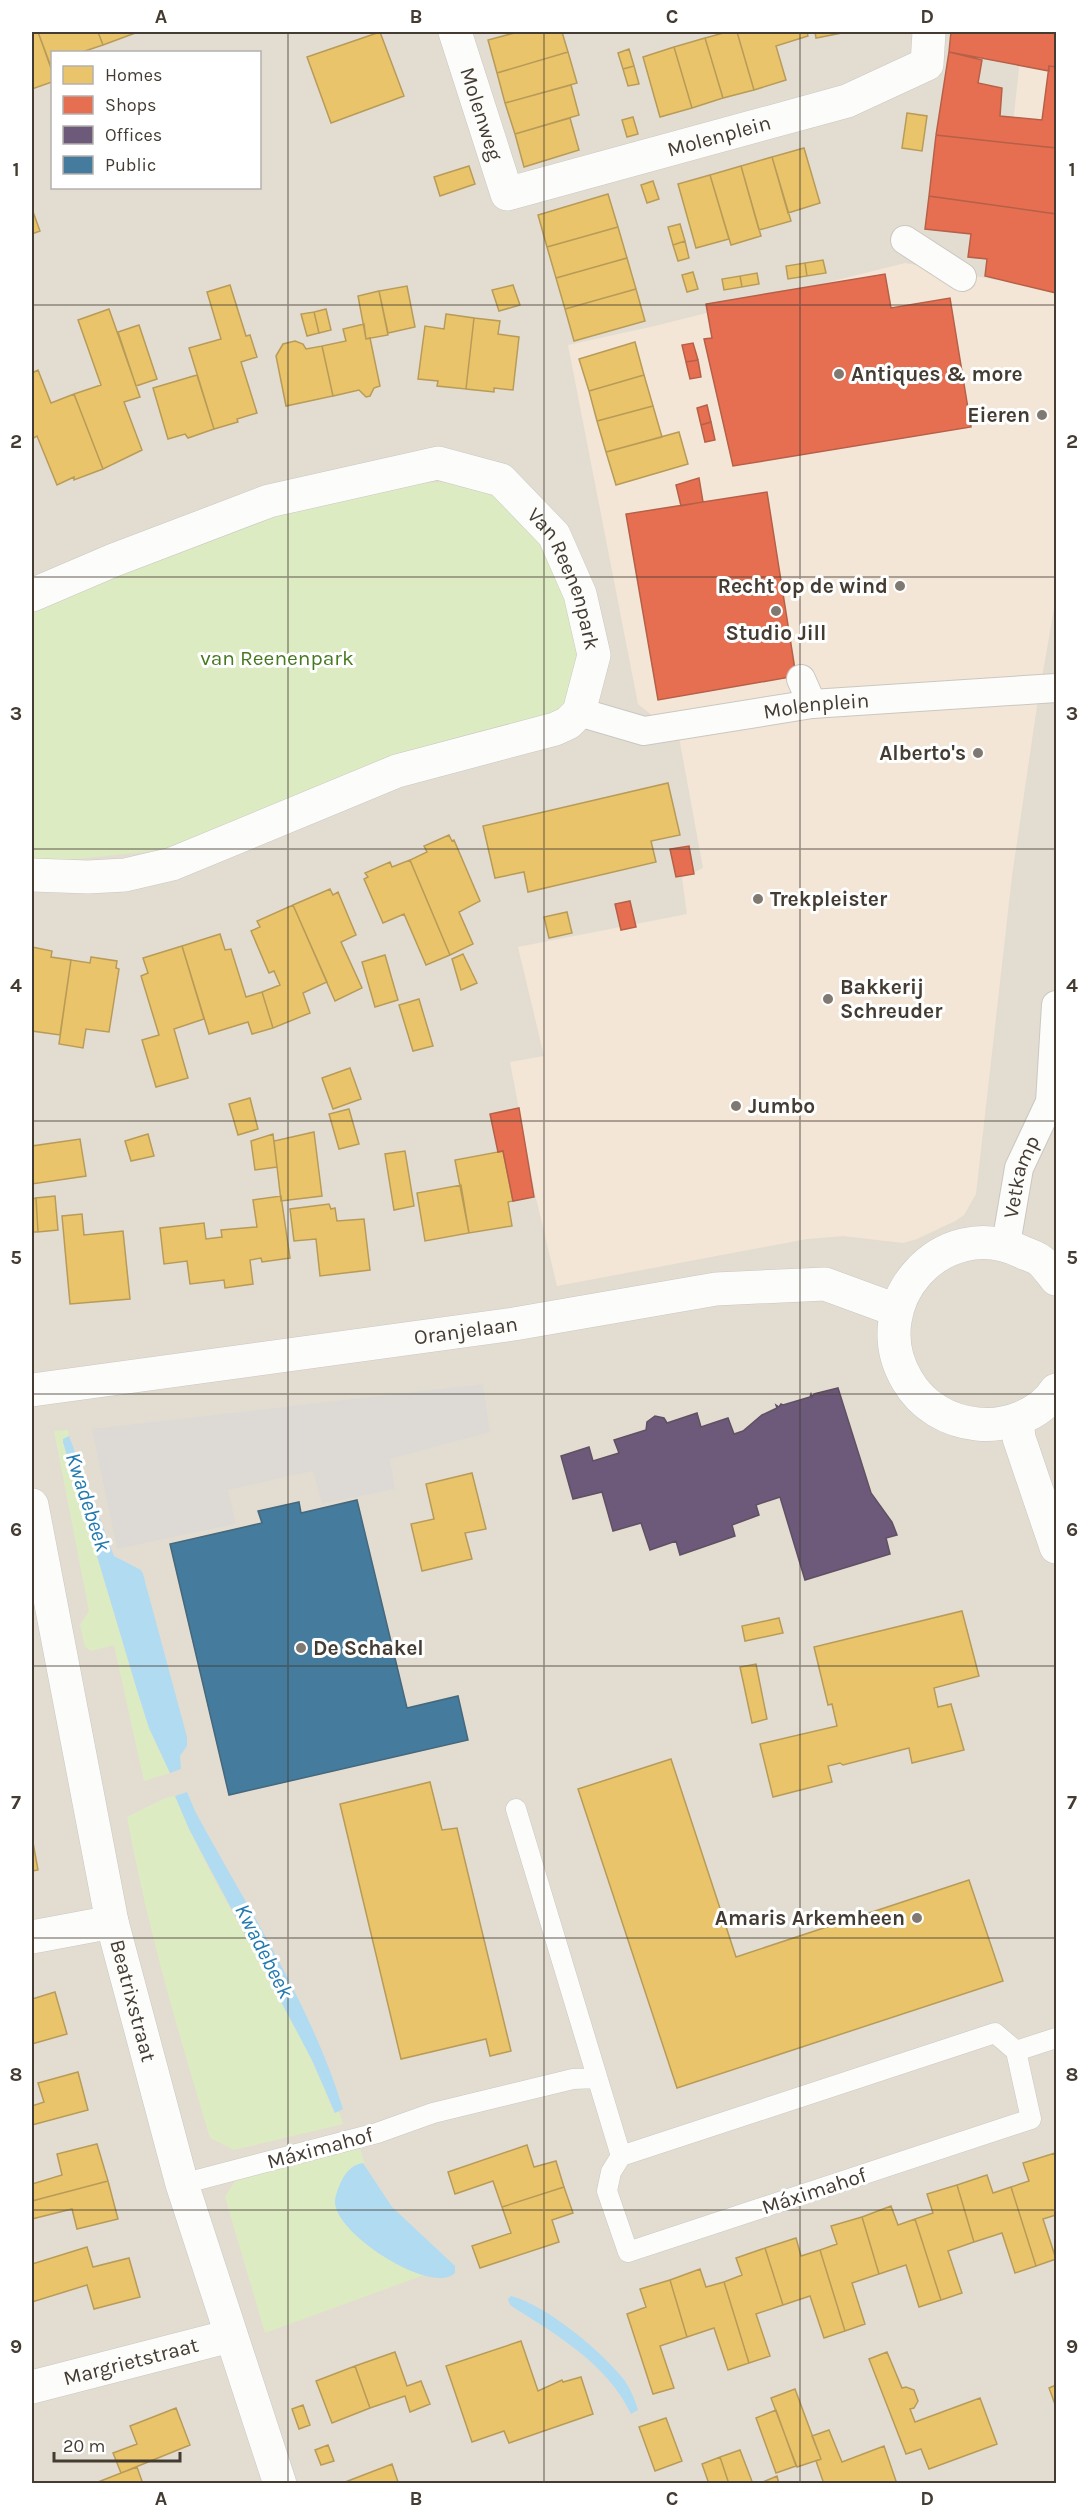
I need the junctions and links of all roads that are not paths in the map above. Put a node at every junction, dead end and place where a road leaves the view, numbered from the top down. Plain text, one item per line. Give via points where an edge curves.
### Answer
1 (455, 32) edge
2 (929, 32) edge
3 (507, 195) joint
4 (905, 240) dead end
5 (962, 278) dead end
6 (32, 596) edge
7 (1056, 688) edge
8 (579, 712) junction
9 (32, 875) edge
10 (1056, 1005) edge
11 (1006, 1244) junction
12 (1056, 1280) edge
13 (896, 1310) junction
14 (32, 1390) edge
15 (1056, 1390) edge
16 (1017, 1420) junction
17 (32, 1505) edge
18 (1056, 1547) edge
19 (516, 1809) dead end
20 (112, 1922) junction
21 (32, 1937) edge
22 (1056, 2038) edge
23 (1016, 2051) junction
24 (597, 2078) junction
25 (621, 2156) junction
26 (182, 2184) junction
27 (230, 2336) junction
28 (32, 2387) edge
29 (280, 2484) edge

1 - 3 street, Molenweg
2 - 3 street, Molenplein via 927,64 847,101
4 - 5 street
6 - 8 street, Van Reenenpark via 269,501 438,463 501,480 554,535 580,594 594,655
7 - 8 street, Molenplein via 807,691 644,731
8 - 9 street via 555,729 396,771 172,864 125,875
10 - 11 street, Vetkamp via 1050,1102 1019,1168
11 - 12 street via 1041,1261
11 - 13 street via 980,1242 943,1252 913,1276
13 - 14 street, Oranjelaan via 825,1284 716,1289 514,1324
13 - 16 street via 893,1339 899,1367 913,1392 935,1411 961,1422 989,1426
15 - 16 street via 1037,1409
16 - 18 street via 1019,1438
17 - 20 street, Beatrixstraat
19 - 24 lane
20 - 21 street
20 - 26 street, Beatrixstraat
22 - 23 lane
23 - 25 lane via 995,2033
23 - 25 lane, Máximahof via 1030,2119 628,2252 607,2192 611,2172
24 - 25 lane
24 - 26 lane, Máximahof via 573,2079 433,2113 377,2133
26 - 27 street, Beatrixstraat
27 - 28 street, Margrietstraat
27 - 29 street, Beatrixstraat

